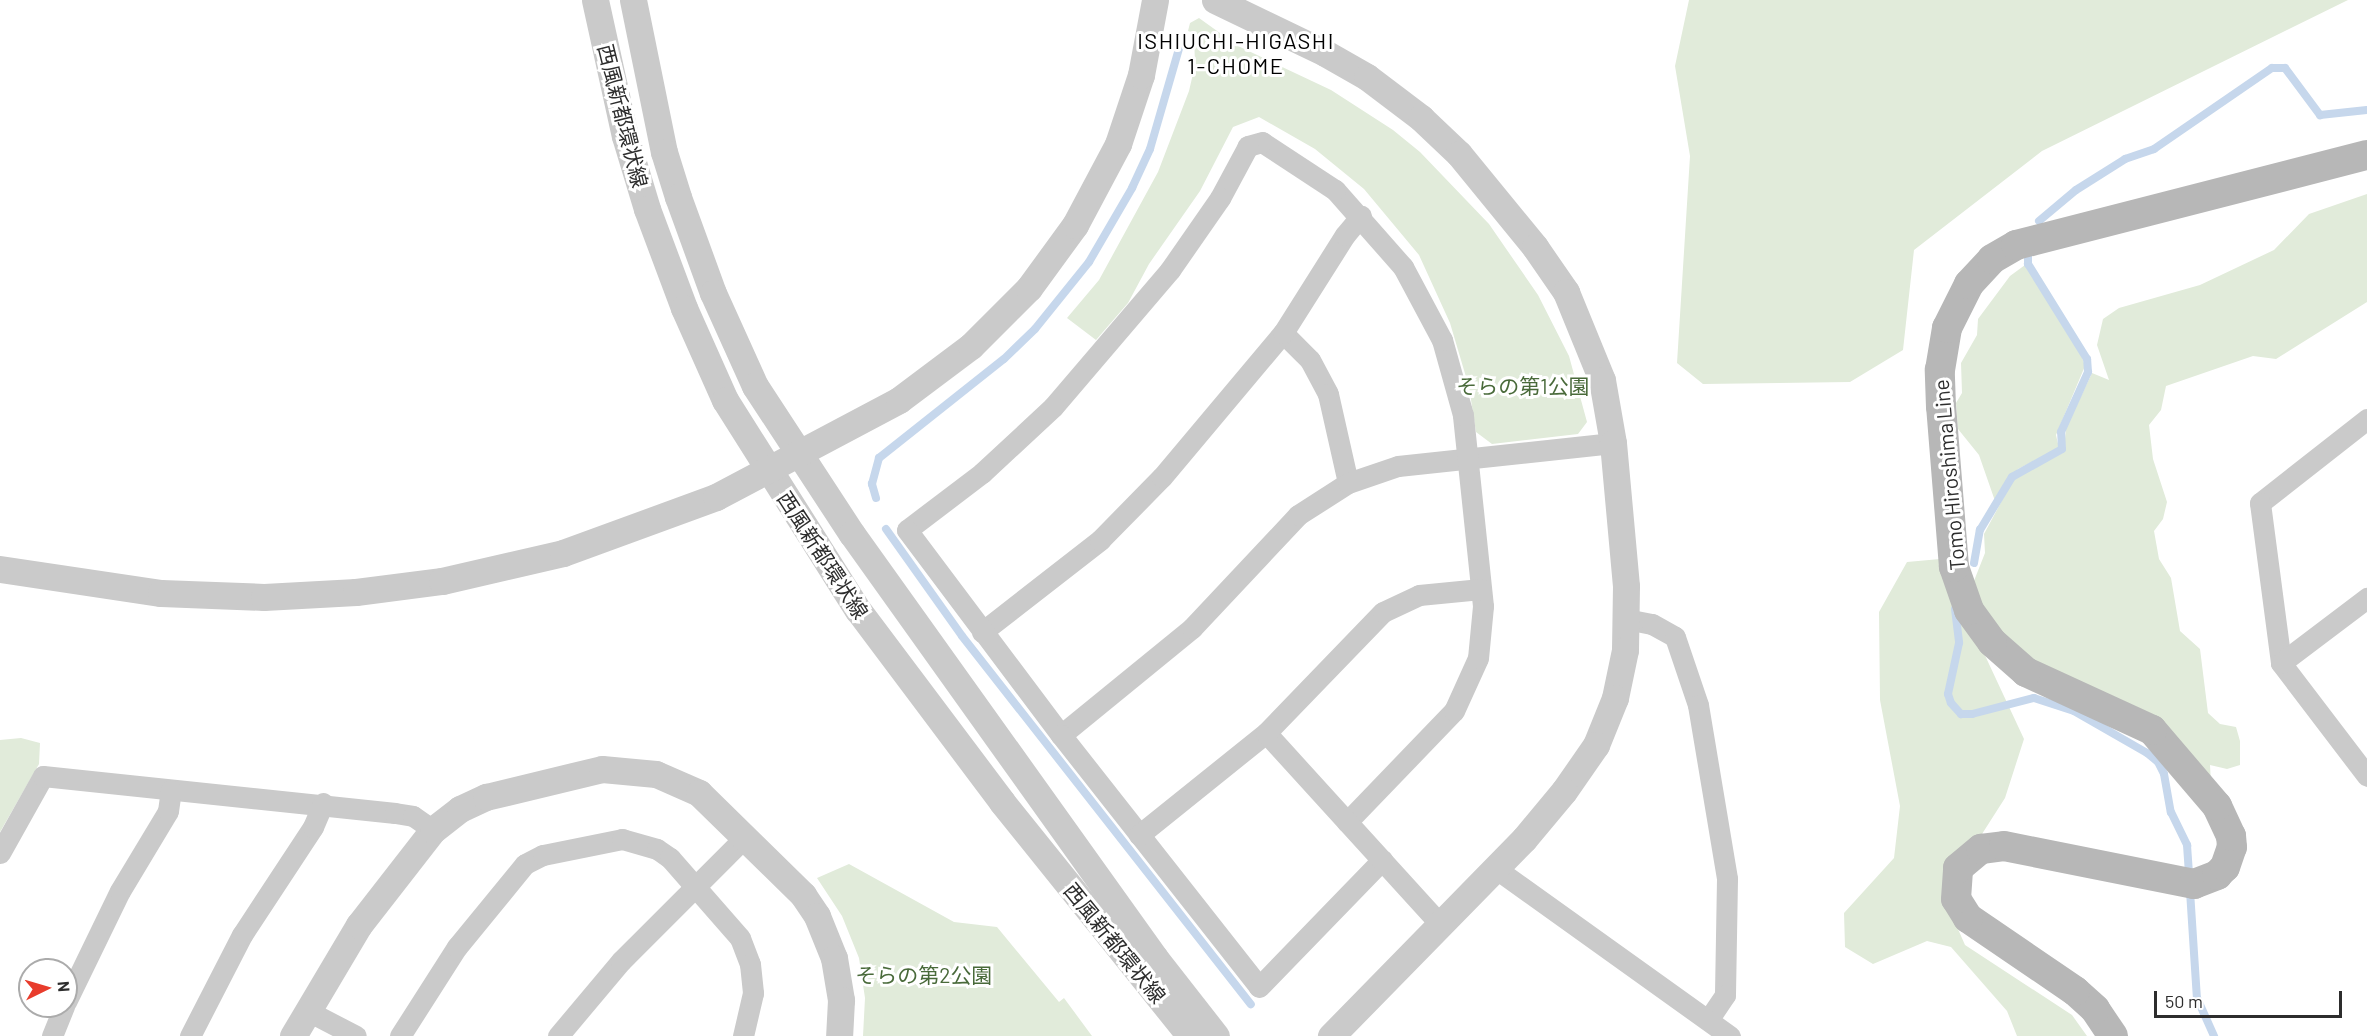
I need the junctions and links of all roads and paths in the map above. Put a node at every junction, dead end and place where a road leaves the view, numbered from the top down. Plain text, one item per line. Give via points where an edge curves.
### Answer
1 (577, 0) edge
2 (596, 0) edge
3 (633, 0) edge
4 (1155, 0) edge
5 (1215, 0) edge
6 (2367, 155) edge
7 (647, 209) junction
8 (1361, 216) junction
9 (1283, 333) junction
10 (2367, 419) edge
11 (1613, 443) junction
12 (800, 455) junction
13 (1468, 458) junction
14 (768, 470) junction
15 (1348, 483) junction
16 (0, 569) edge
17 (1481, 589) junction
18 (2367, 598) edge
19 (1626, 619) junction
20 (982, 632) junction
21 (2281, 663) junction
22 (1266, 733) junction
23 (1061, 735) junction
24 (2367, 774) edge
25 (171, 789) junction
26 (323, 803) junction
27 (1347, 822) junction
28 (434, 830) junction
29 (1139, 835) junction
30 (746, 836) junction
31 (0, 853) edge
32 (1382, 860) junction
33 (1494, 868) junction
34 (696, 885) junction
35 (1440, 924) junction
36 (78, 977) edge
37 (306, 1010) junction
38 (59, 1018) edge
39 (1708, 1020) junction
40 (52, 1036) edge
41 (190, 1036) edge
42 (293, 1036) edge
43 (356, 1036) edge
44 (400, 1036) edge
45 (558, 1036) edge
46 (743, 1036) edge
47 (839, 1036) edge
48 (1190, 1036) edge
49 (1216, 1036) edge
50 (1331, 1036) edge
51 (1730, 1036) edge
52 (2113, 1036) edge

1 - 7 street via 608,136
2 - 7 street, 西風新都環状線 via 625,136
3 - 12 street, 西風新都環状線 via 664,152 713,293 755,386
4 - 12 street via 1141,75 1122,134 1088,204 1047,266 991,327 948,365 874,415
5 - 11 street via 1367,77 1421,118 1459,154 1566,292 1602,380
6 - 52 main road, Tomo Hiroshima Line via 2016,245 1992,259 1969,284 1944,340 1941,407 1954,567 1963,597 1992,642 2026,672 2152,730 2217,806 2231,836 2230,858 2217,875 2191,884 2004,846 1981,849 1958,868 1955,887 1961,911 1975,925 2075,991 2095,1009
7 - 14 street, 西風新都環状線 via 704,356 725,400
8 - 9 street
8 - 13 street via 1403,267 1443,340 1460,393
8 - 20 street via 1305,168 1262,142 1248,146 1220,198 1177,261 1060,399 1001,457 907,530
9 - 15 street via 1310,360 1328,394
9 - 20 street via 1132,509 1065,569
10 - 21 street via 2260,504
11 - 13 street
11 - 19 street
12 - 14 street
12 - 49 street, 西風新都環状線 via 852,534 1155,958
13 - 15 street via 1398,466
13 - 17 street
14 - 16 street via 716,497 585,546 483,573 400,587 310,595 218,596 103,587
14 - 48 street, 西風新都環状線 via 865,620 1002,802
15 - 23 street via 1298,515 1192,628
17 - 22 street via 1419,596 1383,612
17 - 27 street via 1481,641 1461,699 1442,724
18 - 21 street
19 - 33 street via 1620,678 1596,745 1549,810
19 - 39 street via 1652,624 1675,637 1698,705 1727,879 1725,995
20 - 23 street
21 - 24 street
22 - 27 street
22 - 29 street
23 - 29 street
25 - 26 street
25 - 31 street via 43,776
25 - 36 street via 168,812 120,891
26 - 28 street via 413,816
26 - 41 street via 313,827 242,935
27 - 32 street
28 - 30 street via 460,809 486,797 587,771 631,769 669,778 699,793
28 - 37 street via 358,925
29 - 32 street via 1259,987
30 - 34 street
30 - 47 street via 803,895 827,938 839,978
32 - 35 street
33 - 35 street
33 - 39 street
34 - 44 street via 657,849 633,841 597,842 533,859 457,947
34 - 45 street via 621,961
34 - 46 street via 729,921 746,950 753,993
35 - 50 street
37 - 42 street
37 - 43 street
38 - 40 street
39 - 51 street

